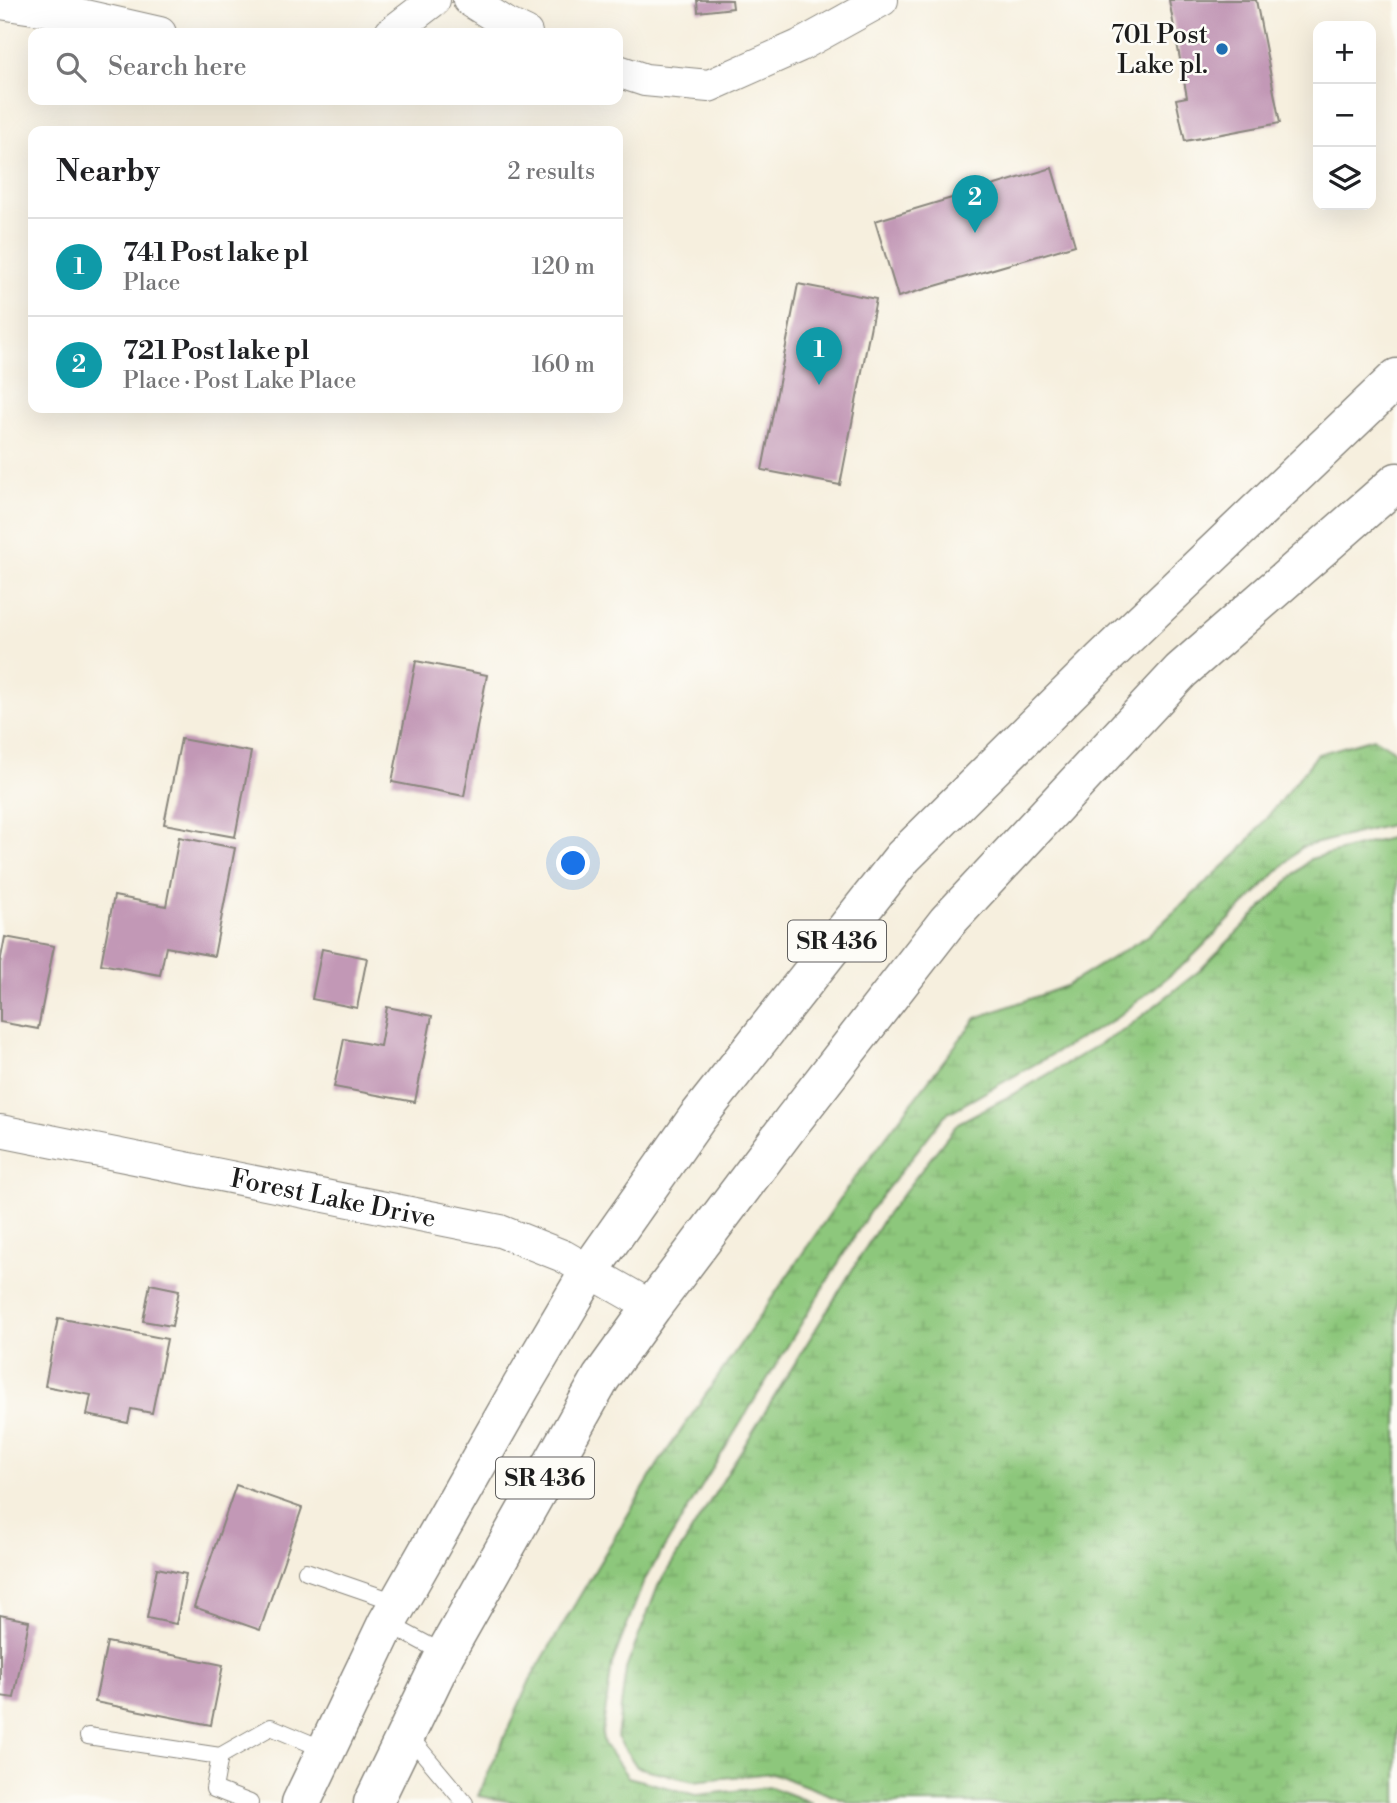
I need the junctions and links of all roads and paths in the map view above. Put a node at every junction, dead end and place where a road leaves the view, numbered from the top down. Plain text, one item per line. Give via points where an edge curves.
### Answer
1 (434, 0) edge
2 (468, 0) edge
3 (882, 0) edge
4 (0, 3) edge
5 (138, 28) edge
6 (398, 28) edge
7 (515, 28) edge
8 (623, 73) edge
9 (1397, 378) edge
10 (1397, 482) edge
11 (0, 1131) edge
12 (590, 1270) junction
13 (652, 1307) junction
14 (306, 1571) dead end
15 (393, 1613) junction
16 (445, 1654) junction
17 (407, 1733) junction
18 (88, 1735) dead end
19 (326, 1750) junction
20 (220, 1756) junction
21 (250, 1803) edge
22 (301, 1803) edge
23 (373, 1803) edge
24 (465, 1803) edge

1 - 6 street
2 - 7 street
3 - 8 street via 799,46 709,86 645,80
4 - 5 street
9 - 12 main road, SR 436 via 903,857 697,1118
10 - 13 main road, SR 436 via 1181,671 947,922
11 - 12 street, Forest Lake Drive via 500,1231
12 - 13 street, Forest Lake Drive
12 - 15 main road, SR 436
13 - 16 main road, SR 436 via 601,1378
14 - 15 lane
15 - 16 lane
15 - 19 main road, SR 436
16 - 17 main road, SR 436
17 - 23 main road, SR 436
17 - 24 lane
18 - 20 lane
19 - 20 lane via 271,1727
19 - 22 main road, SR 436
20 - 21 lane via 214,1790

